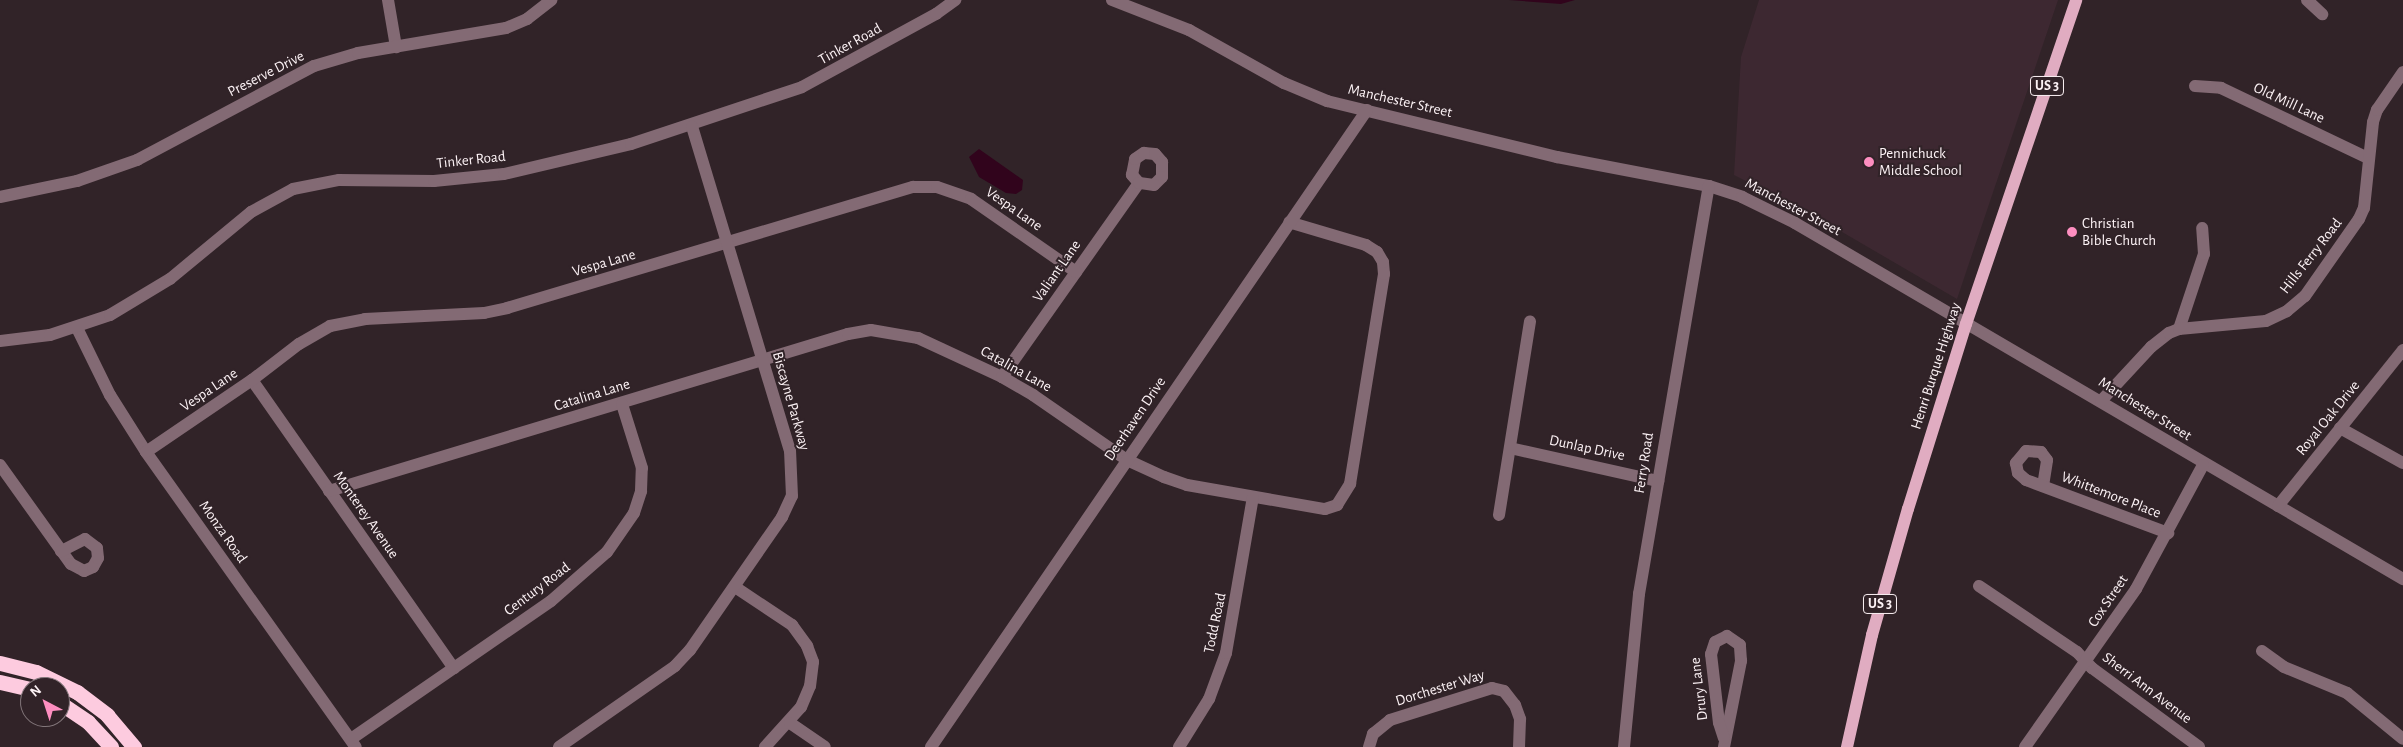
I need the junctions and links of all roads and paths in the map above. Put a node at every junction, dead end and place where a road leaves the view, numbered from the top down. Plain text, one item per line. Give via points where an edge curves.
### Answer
1 (388, 0) edge
2 (551, 0) edge
3 (955, 0) edge
4 (1112, 0) edge
5 (2076, 0) edge
6 (2307, 0) edge
7 (2322, 14) dead end
8 (396, 47) junction
9 (2403, 72) edge
10 (2195, 86) dead end
11 (1367, 110) junction
12 (692, 126) junction
13 (2368, 158) junction
14 (1139, 184) dead end
15 (1709, 186) junction
16 (0, 197) edge
17 (1289, 222) junction
18 (2202, 228) dead end
19 (728, 244) junction
20 (1076, 272) junction
21 (1530, 321) dead end
22 (1966, 324) junction
23 (77, 328) junction
24 (2179, 329) junction
25 (0, 341) edge
26 (2403, 350) edge
27 (763, 361) junction
28 (1002, 377) junction
29 (252, 380) junction
30 (2101, 401) junction
31 (622, 404) junction
32 (2340, 428) junction
33 (1510, 448) junction
34 (146, 452) junction
35 (1126, 460) junction
36 (2203, 464) junction
37 (2403, 464) edge
38 (0, 465) edge
39 (1658, 481) junction
40 (2043, 486) dead end
41 (329, 491) junction
42 (1253, 496) junction
43 (2278, 506) junction
44 (1499, 515) dead end
45 (2168, 533) junction
46 (61, 551) dead end
47 (2403, 579) edge
48 (1979, 586) dead end
49 (735, 587) junction
50 (2262, 651) dead end
51 (2085, 661) junction
52 (0, 663) edge
53 (454, 668) junction
54 (0, 682) edge
55 (20, 687) edge
56 (70, 710) edge
57 (790, 723) junction
58 (2403, 739) edge
59 (1724, 742) edge
60 (354, 743) edge
61 (111, 747) edge
62 (134, 747) edge
63 (559, 747) edge
64 (765, 747) edge
65 (825, 747) edge
66 (931, 747) edge
67 (1179, 747) edge
68 (1368, 747) edge
69 (1519, 747) edge
70 (1624, 747) edge
71 (1847, 747) edge
72 (2025, 747) edge
73 (2199, 747) edge

1 - 8 street
2 - 8 street, Preserve Drive via 532,16 506,28
3 - 12 street, Tinker Road via 936,14 816,80
4 - 11 street, Manchester Street via 1189,30 1299,90
5 - 22 main road, Henri Burque Highway / US 3
6 - 7 street
8 - 16 street, Preserve Drive via 358,53 314,66 160,149 116,169 77,181
9 - 13 street, Hills Ferry Road via 2377,110
10 - 13 street, Old Mill Lane via 2221,88
11 - 15 street, Manchester Street via 1557,157
11 - 17 street, Deerhaven Drive
12 - 19 street, Biscayne Parkway
12 - 23 street, Tinker Road via 574,159 504,174 434,180 340,180 293,189 252,212 151,292 110,315
13 - 24 street, Hills Ferry Road via 2367,184 2359,219 2297,304 2266,320
14 - 20 street, Valiant Lane
15 - 22 street, Manchester Street via 1742,197 1795,223
15 - 39 street, Ferry Road
17 - 35 street, Deerhaven Drive
17 - 42 street, Catalina Lane via 1366,245 1377,252 1383,262 1384,274 1353,472 1345,495 1337,505 1325,509
18 - 24 street via 2204,254
19 - 20 street, Vespa Lane via 902,190 937,187 971,199
19 - 27 street, Biscayne Parkway
19 - 29 street, Vespa Lane via 484,313 365,319 330,326 299,344
20 - 28 street, Valiant Lane
21 - 33 street
22 - 30 street, Manchester Street
22 - 71 main road, Henri Burque Highway / US 3 via 1894,554
23 - 25 street, Tinker Road
23 - 34 street, Monza Road via 110,395
24 - 30 street, Hills Ferry Road via 2151,347
26 - 32 street, Royal Oak Drive
27 - 28 street, Catalina Lane via 848,334 872,330 918,338
27 - 31 street, Catalina Lane
27 - 49 street, Biscayne Parkway via 790,450 792,496 782,517
28 - 35 street, Catalina Lane
29 - 34 street, Vespa Lane
29 - 41 street, Monterey Avenue
30 - 36 street, Manchester Street
31 - 41 street, Catalina Lane
31 - 53 street, Century Road via 642,468 641,491 622,533 582,576
32 - 37 street
32 - 43 street, Royal Oak Drive
33 - 39 street, Dunlap Drive
33 - 44 street
34 - 60 street, Monza Road
35 - 42 street, Catalina Lane via 1187,485
35 - 66 street, Deerhaven Drive
36 - 43 street, Manchester Street
36 - 45 street, Cox Street
38 - 46 street
39 - 70 street, Ferry Road via 1638,594
40 - 45 street, Whittemore Place
41 - 53 street, Monterey Avenue
42 - 67 street, Todd Road via 1226,653 1209,699
43 - 47 street, Manchester Street
45 - 51 street, Cox Street via 2136,589
48 - 51 street, Sherri Ann Avenue
49 - 57 street via 792,625 807,646 813,662 810,686
49 - 63 street, Biscayne Parkway via 675,666
50 - 58 street via 2284,667 2347,693
51 - 72 street, Cox Street
51 - 73 street, Sherri Ann Avenue
52 - 62 highway via 36,672 77,692 110,719
53 - 60 street, Century Road
54 - 55 highway
56 - 61 highway via 88,722
57 - 64 street
57 - 65 street
59 - 59 street, Drury Lane via 1741,661 1738,642 1727,636 1713,645 1711,654 1718,723
68 - 69 street, Dorchester Way via 1373,734 1390,720 1492,688 1504,691 1516,705 1520,719

